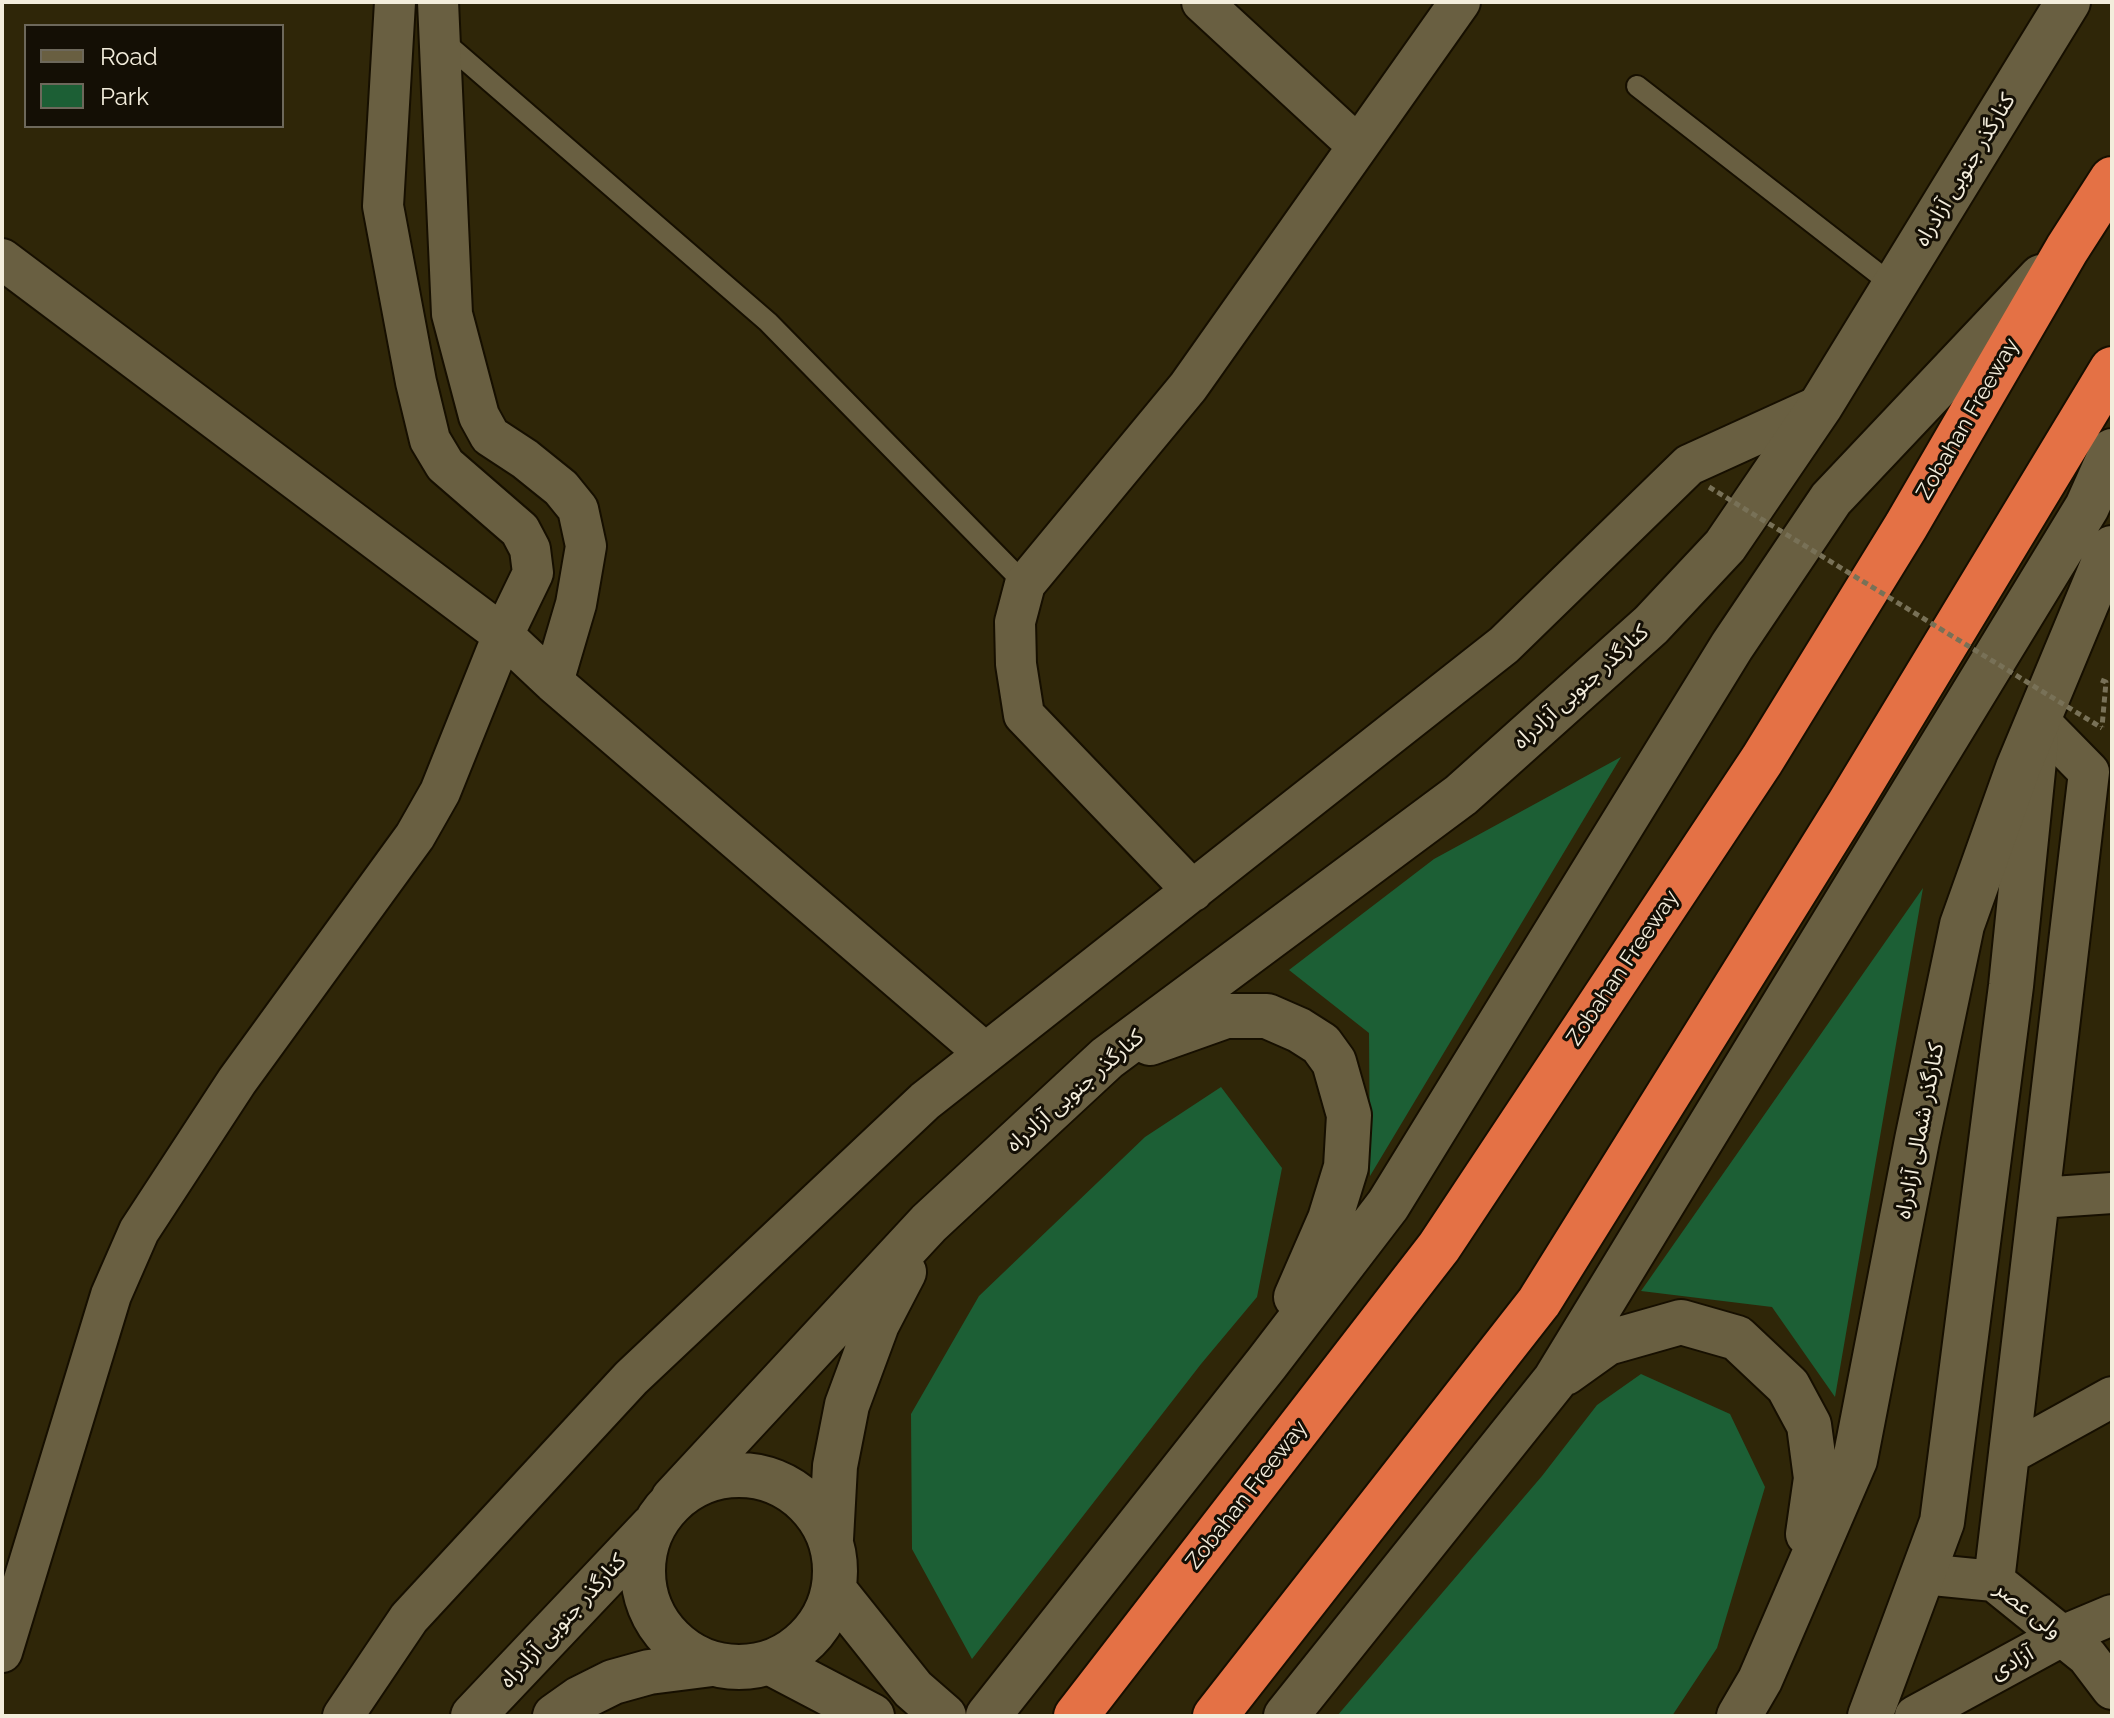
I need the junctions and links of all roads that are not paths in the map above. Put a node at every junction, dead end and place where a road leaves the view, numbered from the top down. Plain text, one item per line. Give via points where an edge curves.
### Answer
1 (395, 2) edge
2 (1202, 2) edge
3 (1460, 2) edge
4 (2068, 2) edge
5 (438, 20) edge
6 (1637, 86) dead end
7 (1358, 146) junction
8 (2112, 179) edge
9 (2067, 249) junction
10 (2, 259) edge
11 (1894, 286) junction
12 (2112, 369) edge
13 (1821, 405) junction
14 (2112, 451) edge
15 (2112, 548) edge
16 (1025, 584) junction
17 (503, 635) junction
18 (553, 682) junction
19 (2038, 720) junction
20 (2097, 836) edge
21 (1193, 891) junction
22 (985, 1053) junction
23 (1107, 1058) junction
24 (2112, 1193) edge
25 (2039, 1198) junction
26 (929, 1223) junction
27 (1267, 1363) junction
28 (1555, 1380) junction
29 (2112, 1397) edge
30 (2009, 1454) junction
31 (663, 1512) junction
32 (831, 1539) junction
33 (1923, 1574) junction
34 (1994, 1581) junction
35 (1801, 1584) junction
36 (834, 1590) junction
37 (2112, 1615) edge
38 (2062, 1636) junction
39 (2, 1652) edge
40 (771, 1663) junction
41 (712, 1664) junction
42 (2112, 1689) edge
43 (928, 1703) edge
44 (343, 1716) edge
45 (473, 1716) edge
46 (555, 1716) edge
47 (872, 1716) edge
48 (988, 1716) edge
49 (1076, 1716) edge
50 (1215, 1716) edge
51 (1286, 1716) edge
52 (1739, 1716) edge
53 (1870, 1716) edge
54 (1915, 1716) edge

1 - 17 street via 383,206 430,440 445,465 520,530 530,549 533,573
2 - 7 street
3 - 7 street
4 - 11 main road, کنارگذر جنوبی آزادراه
5 - 16 lane via 768,322
5 - 18 street via 452,314 479,416 490,436 561,488 578,509 586,546
6 - 11 lane
7 - 16 street via 1188,387
8 - 9 highway, Zobahan Freeway
9 - 27 main road via 1831,499 1732,646 1388,1205
9 - 49 highway, Zobahan Freeway via 1762,760 1439,1247
10 - 17 street
11 - 13 main road, کنارگذر جنوبی آزادراه
12 - 50 highway via 1858,791 1539,1302
13 - 21 street via 1689,465 1504,645
13 - 23 main road, کنارگذر جنوبی آزادراه via 1725,546 1651,625 1461,795
14 - 28 main road via 2087,507
15 - 19 main road, کنارگذر شمالی آزادراه
16 - 21 street via 1015,622 1024,715
17 - 18 street
17 - 39 street via 440,792 415,836 237,1081 139,1231 111,1295
18 - 22 street
19 - 20 street via 2089,772
19 - 33 main road via 2011,986 1942,1522
19 - 35 main road, کنارگذر شمالی آزادراه via 1962,925 1855,1460
20 - 25 street
21 - 22 street
22 - 44 street via 925,1101 631,1378 409,1618
23 - 26 main road, کنارگذر جنوبی آزادراه
23 - 27 main road via 1226,1016 1267,1016 1321,1044 1334,1062 1349,1115 1346,1167 1330,1219
24 - 25 street
25 - 30 street
26 - 31 main road, کنارگذر جنوبی آزادراه
26 - 32 main road, کنارگذر جنوبی آزادراه via 877,1324 847,1405 835,1466
27 - 48 main road
28 - 35 main road via 1607,1343 1681,1322 1737,1338 1788,1386 1809,1425 1816,1478
28 - 51 main road
29 - 30 street
30 - 34 street
31 - 32 main road via 699,1482 731,1474 762,1477 792,1490 815,1511
31 - 41 main road via 642,1557 644,1592 657,1624 681,1649
31 - 45 main road, کنارگذر جنوبی آزادراه
32 - 36 main road
33 - 34 street, ولی عصر
33 - 53 main road
34 - 38 street, ولی عصر
35 - 52 main road, کنارگذر شمالی آزادراه
36 - 40 main road via 822,1622 800,1647
36 - 43 main road
37 - 38 street, آزادی
38 - 42 street, ولی عصر via 2087,1656
38 - 54 street, آزادی
40 - 41 main road via 741,1668
40 - 47 main road
41 - 46 main road via 613,1682

